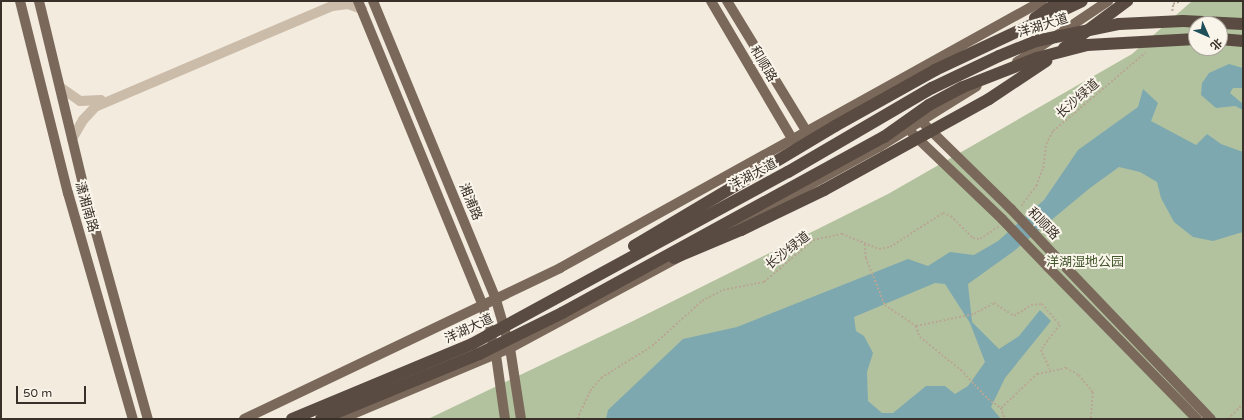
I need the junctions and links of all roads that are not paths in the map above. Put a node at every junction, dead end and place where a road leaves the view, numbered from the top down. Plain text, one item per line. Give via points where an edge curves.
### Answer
1 (20, 1) edge
2 (39, 1) edge
3 (331, 1) edge
4 (373, 1) edge
5 (711, 1) edge
6 (727, 1) edge
7 (1042, 1) edge
8 (1060, 1) edge
9 (1082, 1) edge
10 (1108, 1) edge
11 (1127, 1) edge
12 (360, 5) edge
13 (1243, 24) edge
14 (1017, 30) junction
15 (1188, 40) edge
16 (1228, 40) edge
17 (1243, 41) edge
18 (60, 87) junction
19 (920, 120) junction
20 (908, 129) junction
21 (807, 132) junction
22 (72, 139) junction
23 (793, 140) junction
24 (600, 272) junction
25 (601, 292) junction
26 (496, 300) junction
27 (483, 306) junction
28 (510, 348) junction
29 (496, 354) junction
30 (133, 419) edge
31 (148, 419) edge
32 (244, 419) edge
33 (292, 419) edge
34 (321, 419) edge
35 (341, 419) edge
36 (505, 419) edge
37 (521, 419) edge
38 (1197, 419) edge
39 (1211, 419) edge

1 - 30 main road, 潇湘南路 via 68,193
2 - 18 main road, 潇湘南路
3 - 18 street via 95,102 80,101
4 - 26 main road, 湘浦路
5 - 23 main road, 和顺路
6 - 21 main road, 和顺路
7 - 21 main road, 洋湖大道
8 - 14 highway
9 - 14 highway
10 - 19 main road via 1022,58
11 - 25 highway, bridge via 1057,53 949,122 766,218
12 - 22 street via 332,6 95,107 83,120
12 - 27 main road, 湘浦路
13 - 24 highway, 洋湖大道, bridge via 1183,21 1119,24 1036,41 932,88 788,172
14 - 24 highway, bridge via 935,70 744,179 627,251
15 - 25 highway, 洋湖大道, bridge via 1087,46 1037,58 963,87 929,105 884,137
16 - 17 highway
18 - 22 main road, 潇湘南路
19 - 20 main road
19 - 39 main road, 和顺路, bridge via 1015,208 1056,257
20 - 28 main road
20 - 38 main road, 和顺路, bridge
21 - 23 main road, 洋湖大道
22 - 31 main road, 潇湘南路
23 - 26 main road, 洋湖大道
24 - 33 highway, 洋湖大道, bridge via 472,344
25 - 34 highway, 洋湖大道, bridge via 479,354
26 - 27 main road, 洋湖大道
26 - 28 main road, 湘浦路
27 - 29 main road, 湘浦路
27 - 32 main road, 洋湖大道
28 - 29 main road
28 - 37 main road, 湘浦路
29 - 35 main road
29 - 36 main road, 湘浦路

